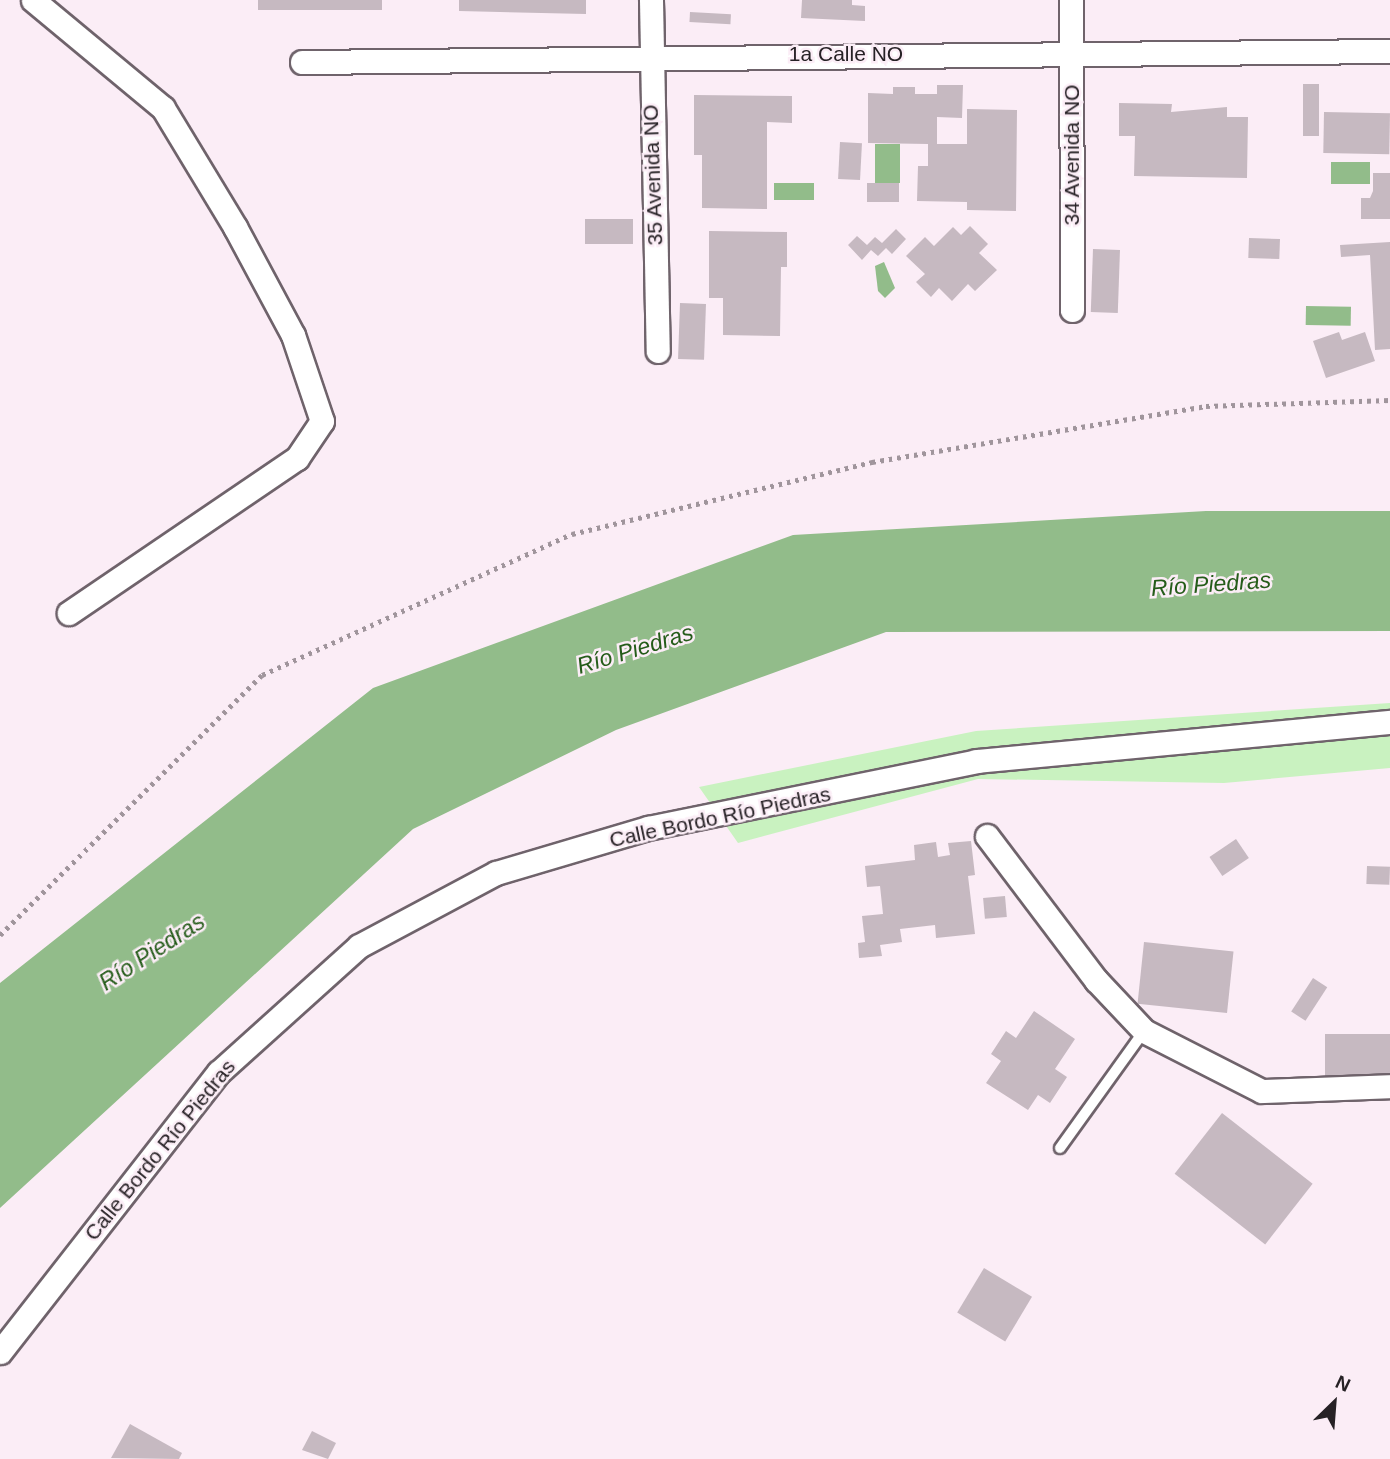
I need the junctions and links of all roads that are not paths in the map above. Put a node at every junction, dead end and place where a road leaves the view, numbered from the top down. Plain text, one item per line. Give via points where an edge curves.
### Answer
1 (33, 0) edge
2 (651, 0) edge
3 (1071, 0) edge
4 (1390, 51) edge
5 (1072, 52) junction
6 (650, 55) junction
7 (302, 62) dead end
8 (1072, 310) dead end
9 (658, 351) dead end
10 (69, 613) dead end
11 (1390, 722) edge
12 (987, 836) dead end
13 (1144, 1031) junction
14 (1390, 1086) edge
15 (1060, 1148) dead end
16 (0, 1352) edge

1 - 10 street via 163,108 293,335 322,421 297,458
2 - 6 street, 35 Avenida NO
3 - 5 street, 34 Avenida NO
4 - 5 street, 1a Calle NO
5 - 6 street, 1a Calle NO
5 - 8 street, 34 Avenida NO
6 - 7 street, 1a Calle NO
6 - 9 street, 35 Avenida NO
11 - 16 street, Calle Bordo Río Piedras via 976,761 648,828 496,873 359,946 219,1072
12 - 13 street via 1096,980
13 - 14 street via 1262,1091
13 - 15 lane

